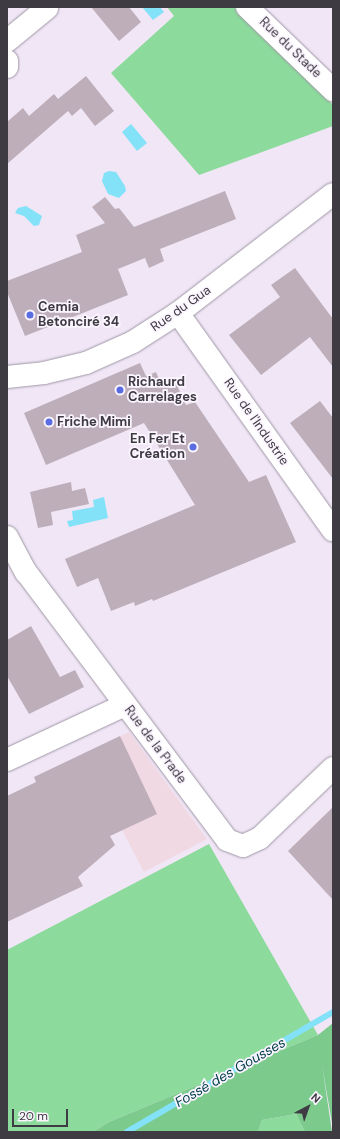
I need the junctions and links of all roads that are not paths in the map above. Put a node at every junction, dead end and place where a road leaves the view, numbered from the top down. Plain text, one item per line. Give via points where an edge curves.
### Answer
1 (247, 7) edge
2 (47, 8) edge
3 (7, 41) edge
4 (7, 61) edge
5 (7, 67) edge
6 (329, 79) edge
7 (333, 194) edge
8 (178, 313) junction
9 (7, 377) edge
10 (330, 518) edge
11 (7, 537) edge
12 (125, 705) junction
13 (7, 760) edge
14 (333, 768) edge

1 - 6 street, Rue du Stade
2 - 3 street
4 - 5 street
7 - 8 street, Rue du Gua
8 - 9 street, Rue du Gua via 133,342 86,363 44,373
8 - 10 street, Rue de l'Industrie
11 - 12 street, Rue de la Prade via 26,572
12 - 13 street
12 - 14 street, Rue de la Prade via 227,840 243,846 260,838

